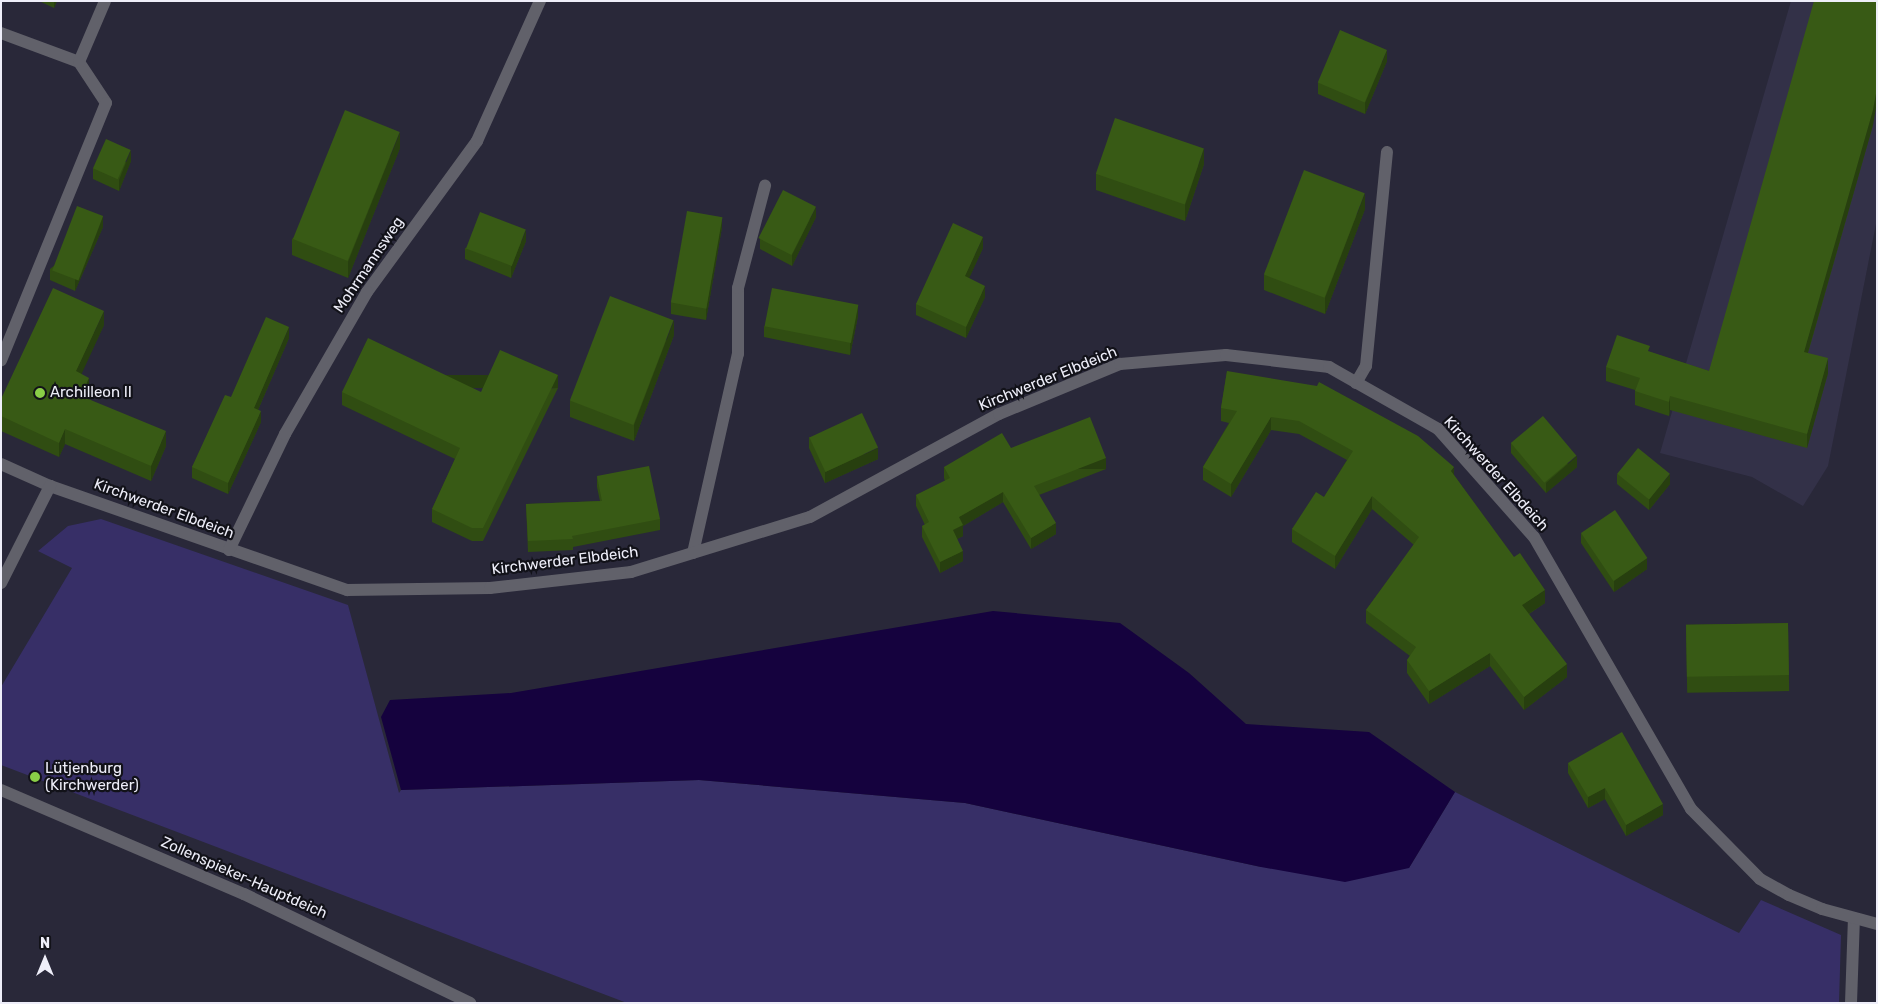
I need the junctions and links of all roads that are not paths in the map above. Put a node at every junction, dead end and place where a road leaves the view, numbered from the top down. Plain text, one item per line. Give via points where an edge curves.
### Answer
1 (104, 1) edge
2 (540, 1) edge
3 (1, 33) edge
4 (79, 62) junction
5 (1387, 152) dead end
6 (766, 186) dead end
7 (1, 360) edge
8 (1356, 383) junction
9 (1, 464) edge
10 (50, 486) junction
11 (229, 550) junction
12 (693, 553) junction
13 (1, 583) edge
14 (1, 790) edge
15 (1854, 919) junction
16 (1877, 924) edge
17 (470, 1003) edge
18 (1851, 1003) edge

1 - 4 street
2 - 11 street, Mohrmannsweg via 476,142 367,292 285,434
3 - 4 street
4 - 7 street via 106,103
5 - 8 street via 1366,366
6 - 12 street via 738,288 738,354
8 - 12 street, Kirchwerder Elbdeich via 1329,367 1226,354 1120,364 999,414 810,517
8 - 15 street, Kirchwerder Elbdeich via 1438,429 1534,537 1692,809 1760,878 1789,895
9 - 10 street, Kirchwerder Elbdeich
10 - 11 street, Kirchwerder Elbdeich
10 - 13 street
11 - 12 street, Kirchwerder Elbdeich via 346,590 490,588 632,572
14 - 17 street, Zollenspieker-Hauptdeich via 244,894
15 - 16 street, Kirchwerder Elbdeich
15 - 18 street

